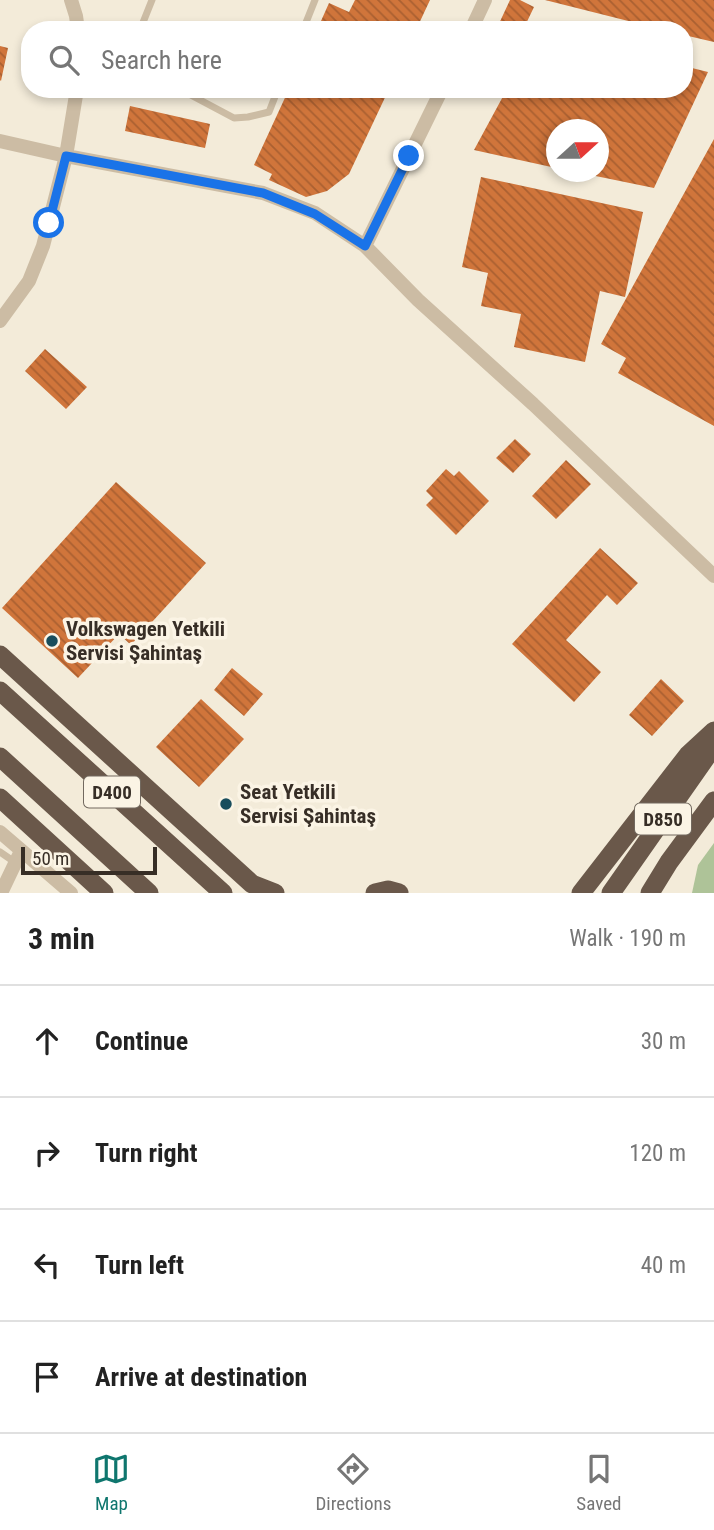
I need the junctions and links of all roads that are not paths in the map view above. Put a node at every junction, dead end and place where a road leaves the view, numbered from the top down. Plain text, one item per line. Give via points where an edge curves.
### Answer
1 (71, 0) edge
2 (152, 0) edge
3 (315, 0) edge
4 (485, 0) edge
5 (77, 21) edge
6 (144, 21) edge
7 (307, 21) edge
8 (475, 21) edge
9 (76, 98) edge
10 (196, 98) edge
11 (274, 98) edge
12 (438, 98) edge
13 (0, 141) edge
14 (66, 156) junction
15 (365, 246) junction
16 (0, 321) edge
17 (714, 576) edge
18 (0, 654) edge
19 (0, 691) edge
20 (714, 731) edge
21 (714, 746) edge
22 (0, 757) edge
23 (0, 797) edge
24 (714, 802) edge
25 (0, 832) edge
26 (0, 852) edge
27 (19, 857) junction
28 (669, 862) junction
29 (257, 888) edge
30 (1, 893) edge
31 (71, 893) edge
32 (104, 893) edge
33 (149, 893) edge
34 (223, 893) edge
35 (275, 893) edge
36 (375, 893) edge
37 (399, 893) edge
38 (581, 893) edge
39 (611, 893) edge
40 (650, 893) edge
41 (660, 893) edge

1 - 5 street
2 - 6 lane
3 - 7 lane
4 - 8 street
9 - 14 street
10 - 11 lane via 234,118 268,112
12 - 15 street
13 - 14 street
14 - 15 street via 263,193 315,214
14 - 16 street via 34,270
15 - 17 street
18 - 29 highway
19 - 34 highway, D400
20 - 38 highway via 688,755
21 - 39 highway, D850
22 - 33 highway, D400
23 - 32 highway
24 - 28 highway, D850
25 - 27 street
26 - 27 lane
27 - 30 street
27 - 31 street
28 - 40 highway, D850
28 - 41 highway
29 - 35 highway
36 - 37 highway

